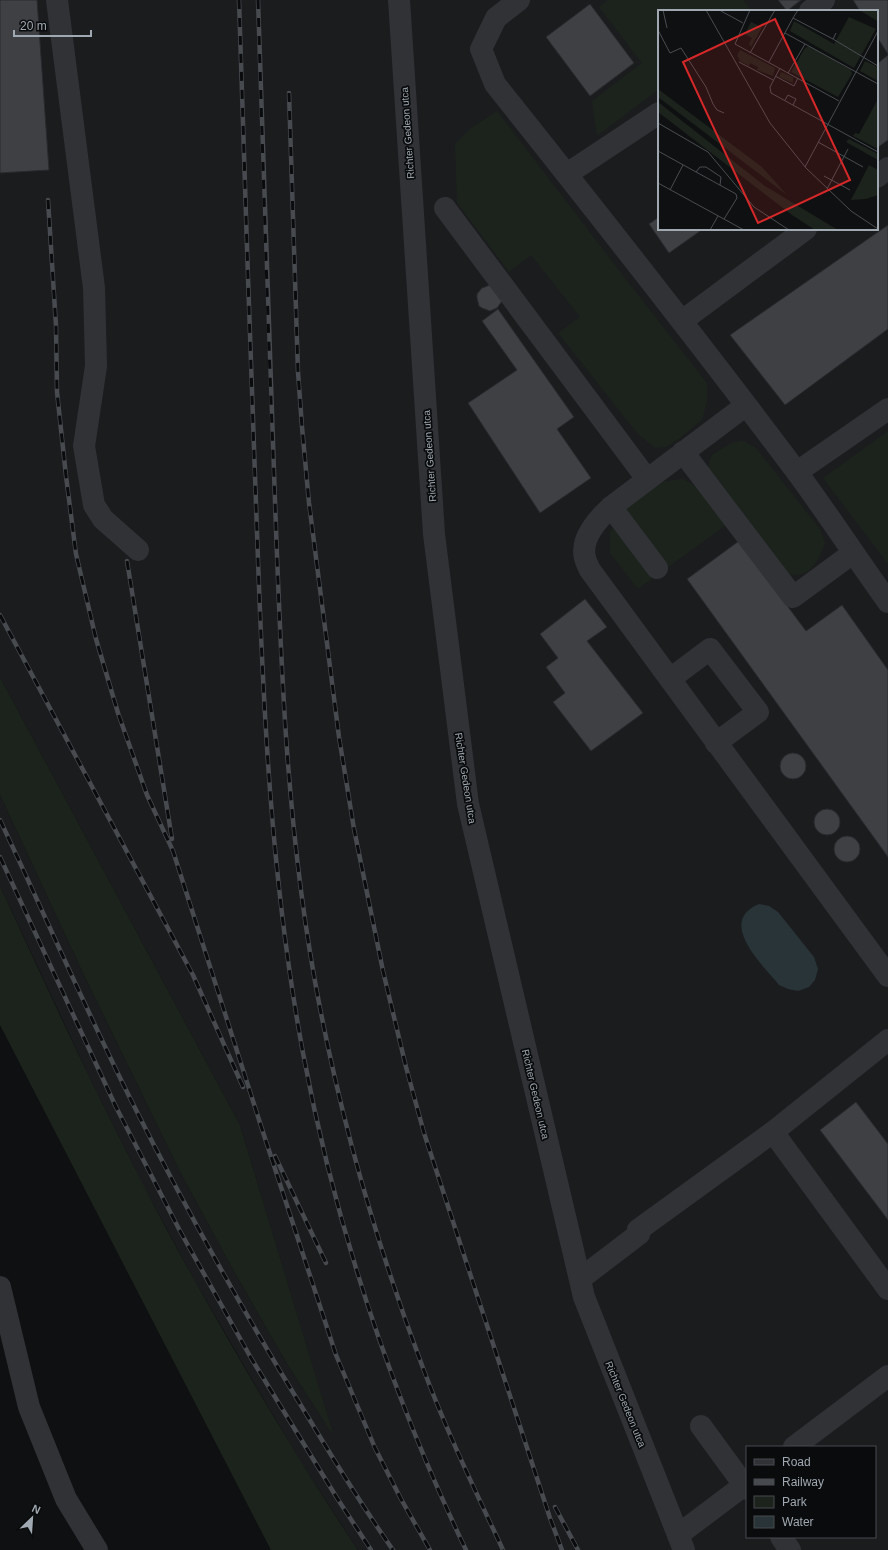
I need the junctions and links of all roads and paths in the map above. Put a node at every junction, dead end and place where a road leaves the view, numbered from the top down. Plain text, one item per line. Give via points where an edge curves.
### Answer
1 (57, 0) edge
2 (399, 0) edge
3 (518, 0) edge
4 (824, 0) edge
5 (811, 10) edge
6 (658, 115) edge
7 (888, 168) edge
8 (567, 174) junction
9 (878, 176) edge
10 (445, 208) dead end
11 (805, 230) edge
12 (682, 321) junction
13 (745, 406) junction
14 (888, 409) edge
15 (683, 452) junction
16 (797, 472) junction
17 (647, 479) junction
18 (611, 507) junction
19 (138, 550) dead end
20 (853, 553) junction
21 (657, 568) dead end
22 (888, 602) edge
23 (670, 679) junction
24 (716, 743) junction
25 (888, 976) edge
26 (888, 1040) edge
27 (773, 1132) junction
28 (580, 1279) junction
29 (0, 1287) edge
30 (888, 1289) edge
31 (888, 1376) edge
32 (701, 1426) dead end
33 (795, 1446) edge
34 (746, 1485) edge
35 (782, 1538) edge
36 (681, 1542) edge
37 (97, 1550) edge
38 (790, 1550) edge

1 - 19 lane via 94,288 96,366 84,446 94,505 103,519
2 - 28 lane, Richter Gedeon utca via 434,534 468,804
3 - 8 lane via 496,18 481,48 496,84
4 - 5 lane
6 - 8 lane
7 - 9 lane
8 - 12 lane
10 - 17 lane
11 - 12 lane
12 - 13 lane
13 - 15 lane
13 - 16 lane
14 - 16 lane
15 - 17 lane
15 - 20 lane via 793,597
16 - 20 lane
17 - 18 lane
18 - 21 lane
18 - 23 lane via 596,521 589,532 584,557 590,570
20 - 22 lane
23 - 24 lane
23 - 24 lane via 710,649 758,712
24 - 25 lane
26 - 27 lane
27 - 28 lane via 638,1230 639,1234
27 - 30 lane
28 - 36 lane, Richter Gedeon utca via 584,1297
29 - 37 lane via 29,1407 66,1499
31 - 33 lane
32 - 34 lane
34 - 36 lane
35 - 38 lane

